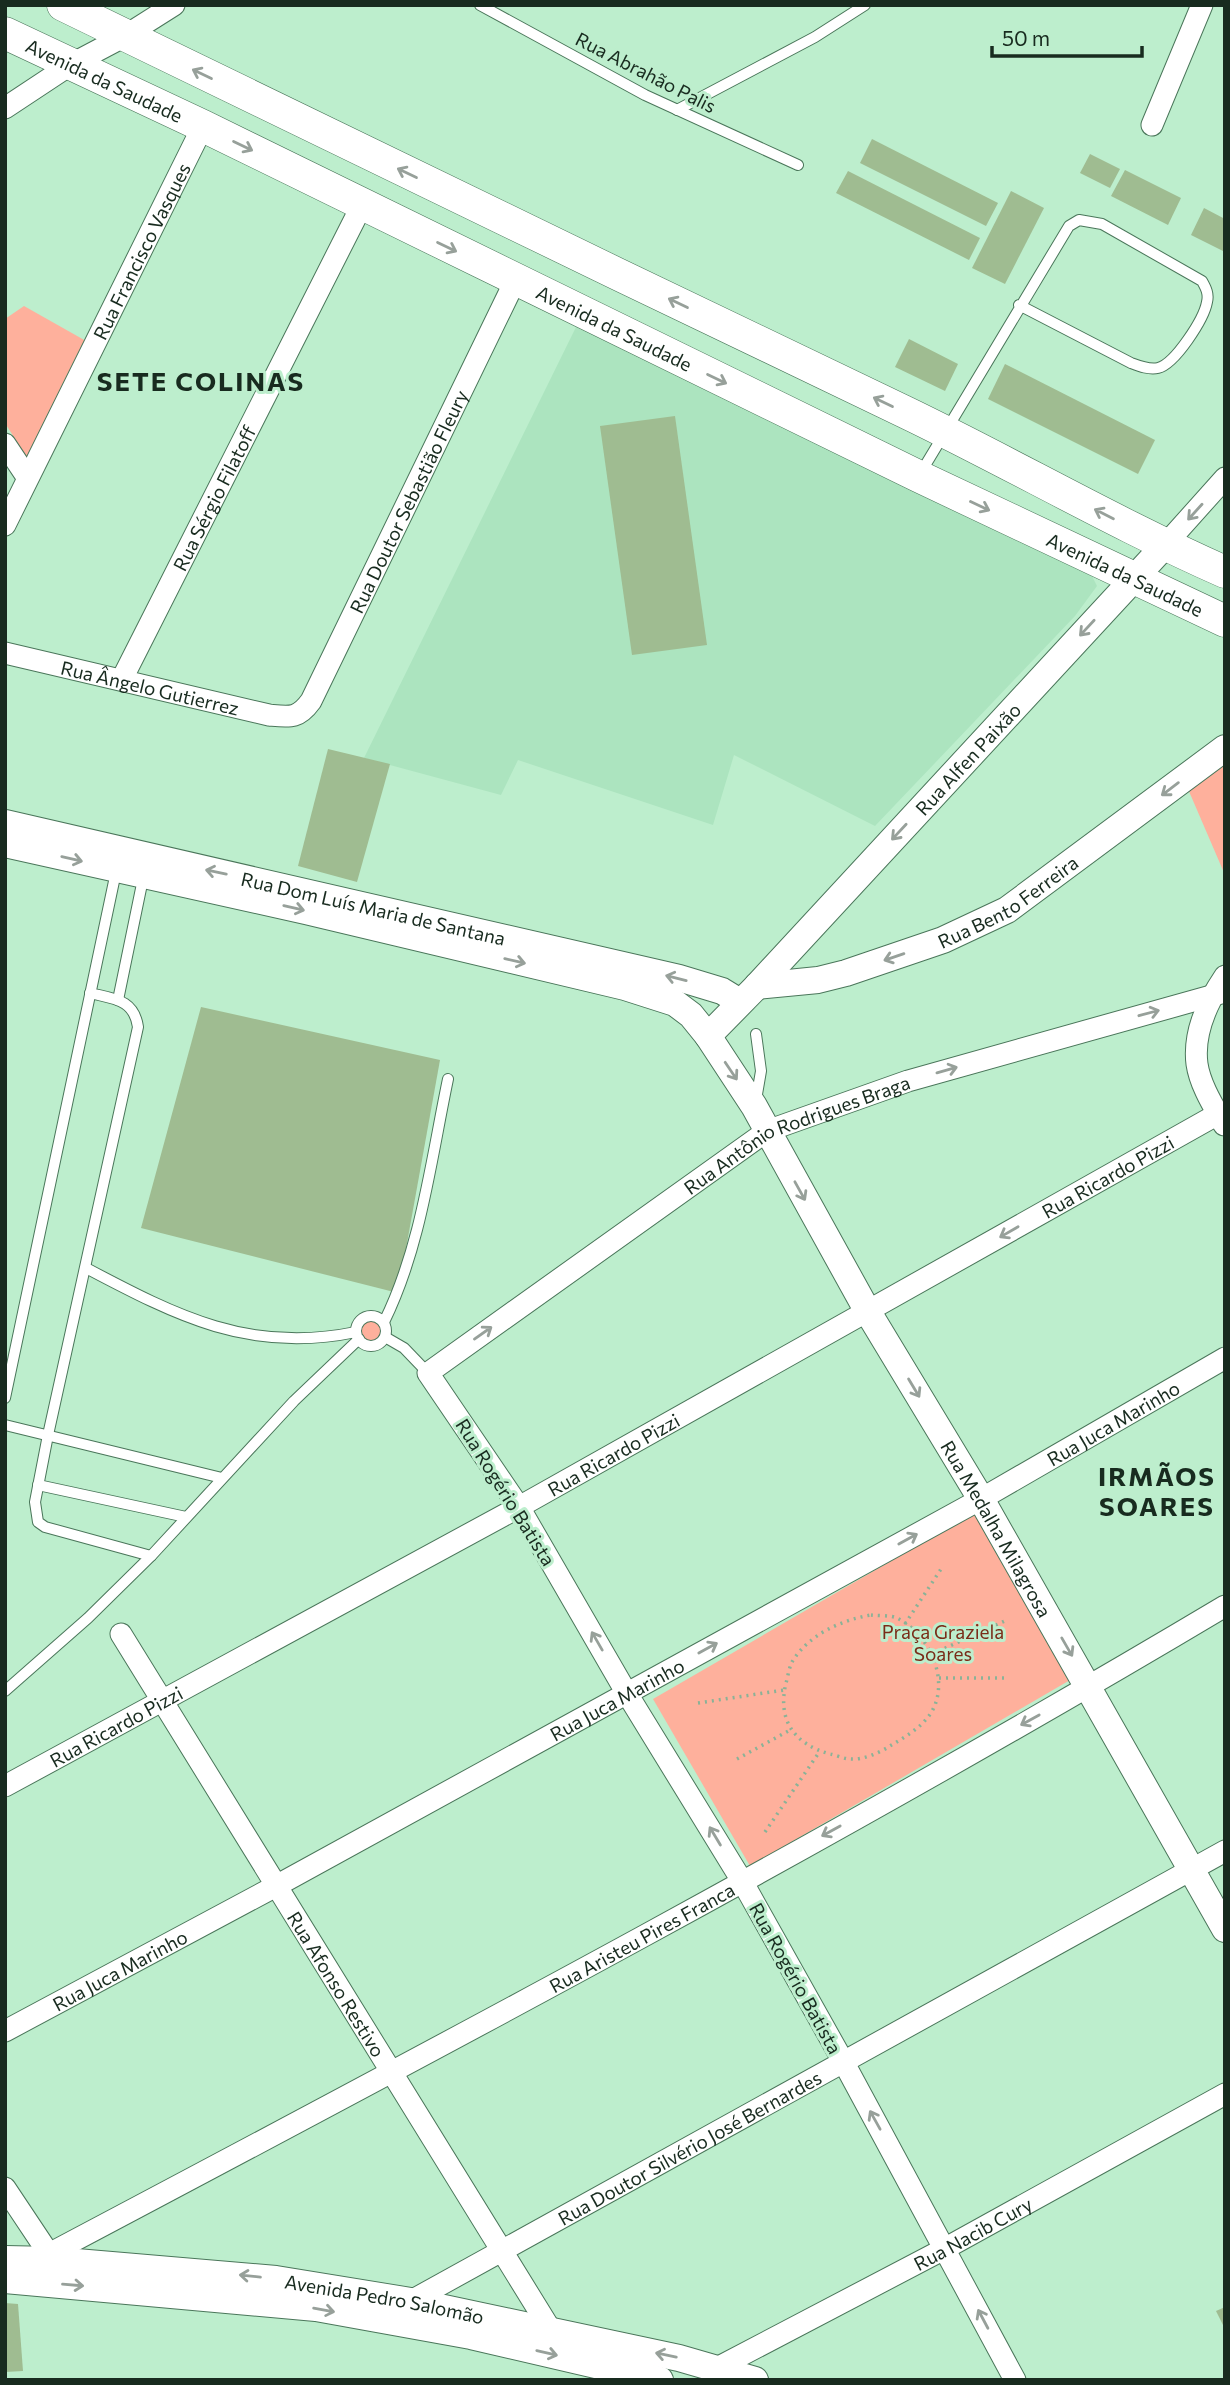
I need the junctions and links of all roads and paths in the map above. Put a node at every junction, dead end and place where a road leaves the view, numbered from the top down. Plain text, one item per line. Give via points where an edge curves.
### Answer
1 (63, 5) edge
2 (174, 5) edge
3 (480, 5) edge
4 (865, 5) edge
5 (1202, 5) edge
6 (5, 33) edge
7 (125, 36) junction
8 (71, 65) junction
9 (5, 108) edge
10 (677, 110) junction
11 (1152, 125) dead end
12 (203, 126) junction
13 (798, 165) dead end
14 (362, 205) junction
15 (515, 281) junction
16 (1019, 305) junction
17 (945, 431) junction
18 (5, 444) edge
19 (918, 476) junction
20 (27, 477) junction
21 (1225, 478) edge
22 (5, 525) edge
23 (1164, 545) junction
24 (1225, 572) edge
25 (1133, 578) junction
26 (1225, 621) edge
27 (5, 653) edge
28 (122, 679) junction
29 (296, 716) joint
30 (1222, 753) edge
31 (5, 824) edge
32 (5, 844) edge
33 (118, 860) junction
34 (146, 866) junction
35 (1225, 976) edge
36 (90, 993) junction
37 (1219, 993) edge
38 (748, 994) junction
39 (118, 1000) junction
40 (755, 1034) dead end
41 (708, 1036) junction
42 (448, 1079) dead end
43 (754, 1106) junction
44 (1221, 1120) edge
45 (767, 1131) junction
46 (86, 1268) junction
47 (868, 1312) junction
48 (384, 1322) junction
49 (358, 1336) junction
50 (385, 1337) junction
51 (1225, 1358) edge
52 (428, 1373) junction
53 (5, 1398) edge
54 (5, 1425) edge
55 (48, 1435) junction
56 (222, 1478) junction
57 (38, 1485) junction
58 (981, 1499) junction
59 (519, 1507) junction
60 (186, 1517) junction
61 (151, 1556) junction
62 (943, 1566) dead end
63 (1225, 1606) edge
64 (1007, 1620) dead end
65 (905, 1624) junction
66 (121, 1634) dead end
67 (932, 1654) junction
68 (939, 1678) junction
69 (1009, 1678) dead end
70 (1089, 1687) junction
71 (784, 1690) junction
72 (5, 1691) edge
73 (626, 1692) junction
74 (162, 1699) junction
75 (698, 1703) dead end
76 (792, 1729) junction
77 (820, 1751) junction
78 (737, 1759) dead end
79 (5, 1786) edge
80 (765, 1832) dead end
81 (1225, 1851) edge
82 (1191, 1869) junction
83 (742, 1881) junction
84 (276, 1886) junction
85 (1225, 1929) edge
86 (5, 2031) edge
87 (844, 2063) junction
88 (391, 2073) junction
89 (1225, 2094) edge
90 (5, 2188) edge
91 (946, 2248) junction
92 (501, 2252) junction
93 (51, 2257) junction
94 (5, 2259) edge
95 (5, 2280) edge
96 (411, 2301) junction
97 (552, 2332) junction
98 (620, 2366) edge
99 (717, 2368) junction
100 (660, 2380) edge
101 (755, 2380) edge
102 (1015, 2380) edge

1 - 7 main road
2 - 7 street
3 - 10 lane, Rua Abrahão Palis
4 - 10 lane via 815,37
5 - 11 street
6 - 8 main road, Avenida da Saudade
7 - 8 street
17 -> 7 main road
8 - 9 street
8 - 12 main road, Avenida da Saudade
10 - 13 lane, Rua Abrahão Palis
12 -> 14 main road, Avenida da Saudade
12 - 20 street, Rua Francisco Vasques
14 -> 15 main road, Avenida da Saudade
14 - 28 street, Rua Sérgio Filatoff
15 -> 19 main road, Avenida da Saudade
15 - 29 street, Rua Doutor Sebastião Fleury via 312,701
16 - 16 lane via 1131,363 1157,368 1175,357 1208,301 1202,281 1102,224 1079,220 1062,235
16 - 17 lane
17 - 19 lane
23 -> 17 main road
18 - 20 street
19 -> 25 main road, Avenida da Saudade
20 - 22 street, Rua Francisco Vasques
21 -> 23 street, Rua Alfen Paixão
23 - 24 main road
23 - 25 street, Rua Alfen Paixão
25 - 26 main road, Avenida da Saudade
25 -> 38 street, Rua Alfen Paixão
27 - 28 street, Rua Ângelo Gutierrez
28 - 29 street, Rua Ângelo Gutierrez via 269,715
30 -> 38 street, Rua Bento Ferreira via 1007,910 943,940 846,973
31 - 33 street, Rua Dom Luís Maria de Santana
32 -> 33 street, Rua Dom Luís Maria de Santana
33 - 34 street, Rua Dom Luís Maria de Santana
33 - 36 lane
38 -> 34 street, Rua Dom Luís Maria de Santana via 361,904
34 - 39 lane
34 -> 41 street, Rua Dom Luís Maria de Santana via 306,911 653,994 691,1015
35 - 37 street
36 - 39 lane
36 - 53 lane
37 - 44 street via 1198,1037 1197,1064
45 -> 37 street, Rua Antônio Rodrigues Braga via 908,1081
38 - 41 street, Rua Alfen Paixão
39 - 46 lane via 130,1006 138,1027
40 - 43 lane via 761,1071
41 -> 43 street, Rua Dom Luís Maria de Santana
42 - 48 lane via 408,1263
43 - 45 street, Rua Medalha Milagrosa
44 -> 47 street, Rua Ricardo Pizzi
45 -> 47 street, Rua Medalha Milagrosa
52 -> 45 street, Rua Antônio Rodrigues Braga
46 - 49 lane via 153,1303 243,1334 289,1340
46 - 55 lane
47 -> 58 street, Rua Medalha Milagrosa
47 - 59 street, Rua Ricardo Pizzi
48 - 49 lane via 370,1315 363,1318
48 - 50 lane
49 - 50 lane via 365,1345 373,1346
49 - 56 lane
50 - 52 lane via 404,1348
51 - 58 street, Rua Juca Marinho
52 - 59 street, Rua Rogério Batista
54 - 55 lane
55 - 56 lane
55 - 57 lane
56 - 60 lane
57 - 60 lane
57 - 61 lane via 35,1513 45,1527
58 -> 70 street, Rua Medalha Milagrosa
73 -> 58 street, Rua Juca Marinho
73 -> 59 street, Rua Rogério Batista
59 - 74 street, Rua Ricardo Pizzi
60 - 61 lane
61 - 72 lane
62 - 65 path
63 - 70 street, Rua Aristeu Pires Franca
64 - 67 path
65 - 67 path
65 - 71 path via 896,1617 871,1615 850,1618 827,1630 806,1644 791,1664
66 - 74 street, Rua Afonso Restivo
67 - 68 path
68 - 69 path
68 - 77 path via 932,1711 903,1739 878,1753 851,1759
70 - 82 street, Rua Medalha Milagrosa
70 -> 83 street, Rua Aristeu Pires Franca
71 - 75 path
71 - 76 path via 785,1718
83 -> 73 street, Rua Rogério Batista
73 - 84 street, Rua Juca Marinho
74 - 79 street, Rua Ricardo Pizzi
74 - 84 street, Rua Afonso Restivo
76 - 77 path via 799,1741
76 - 78 path
77 - 80 path
81 - 82 street, Rua Doutor Silvério José Bernardes
82 - 85 street, Rua Medalha Milagrosa
82 - 87 street, Rua Doutor Silvério José Bernardes
83 - 87 street, Rua Rogério Batista
83 - 88 street, Rua Aristeu Pires Franca
84 - 86 street, Rua Juca Marinho
84 - 88 street, Rua Afonso Restivo
91 -> 87 street, Rua Rogério Batista
87 - 92 street, Rua Doutor Silvério José Bernardes
88 - 92 street, Rua Afonso Restivo
88 - 93 street, Rua Aristeu Pires Franca
89 - 91 street, Rua Nacib Cury
90 - 93 street
91 - 99 street, Rua Nacib Cury
102 -> 91 street, Rua Rogério Batista
92 - 96 street, Rua Doutor Silvério José Bernardes
92 - 97 street, Rua Afonso Restivo
93 - 94 street, Avenida Pedro Salomão
96 -> 93 street, Avenida Pedro Salomão via 264,2277
95 -> 98 street, Avenida Pedro Salomão via 316,2308
96 - 97 street, Avenida Pedro Salomão
97 - 98 street, Avenida Pedro Salomão
99 -> 98 street, Avenida Pedro Salomão
98 - 100 street, Avenida Pedro Salomão
99 - 101 street, Avenida Pedro Salomão

